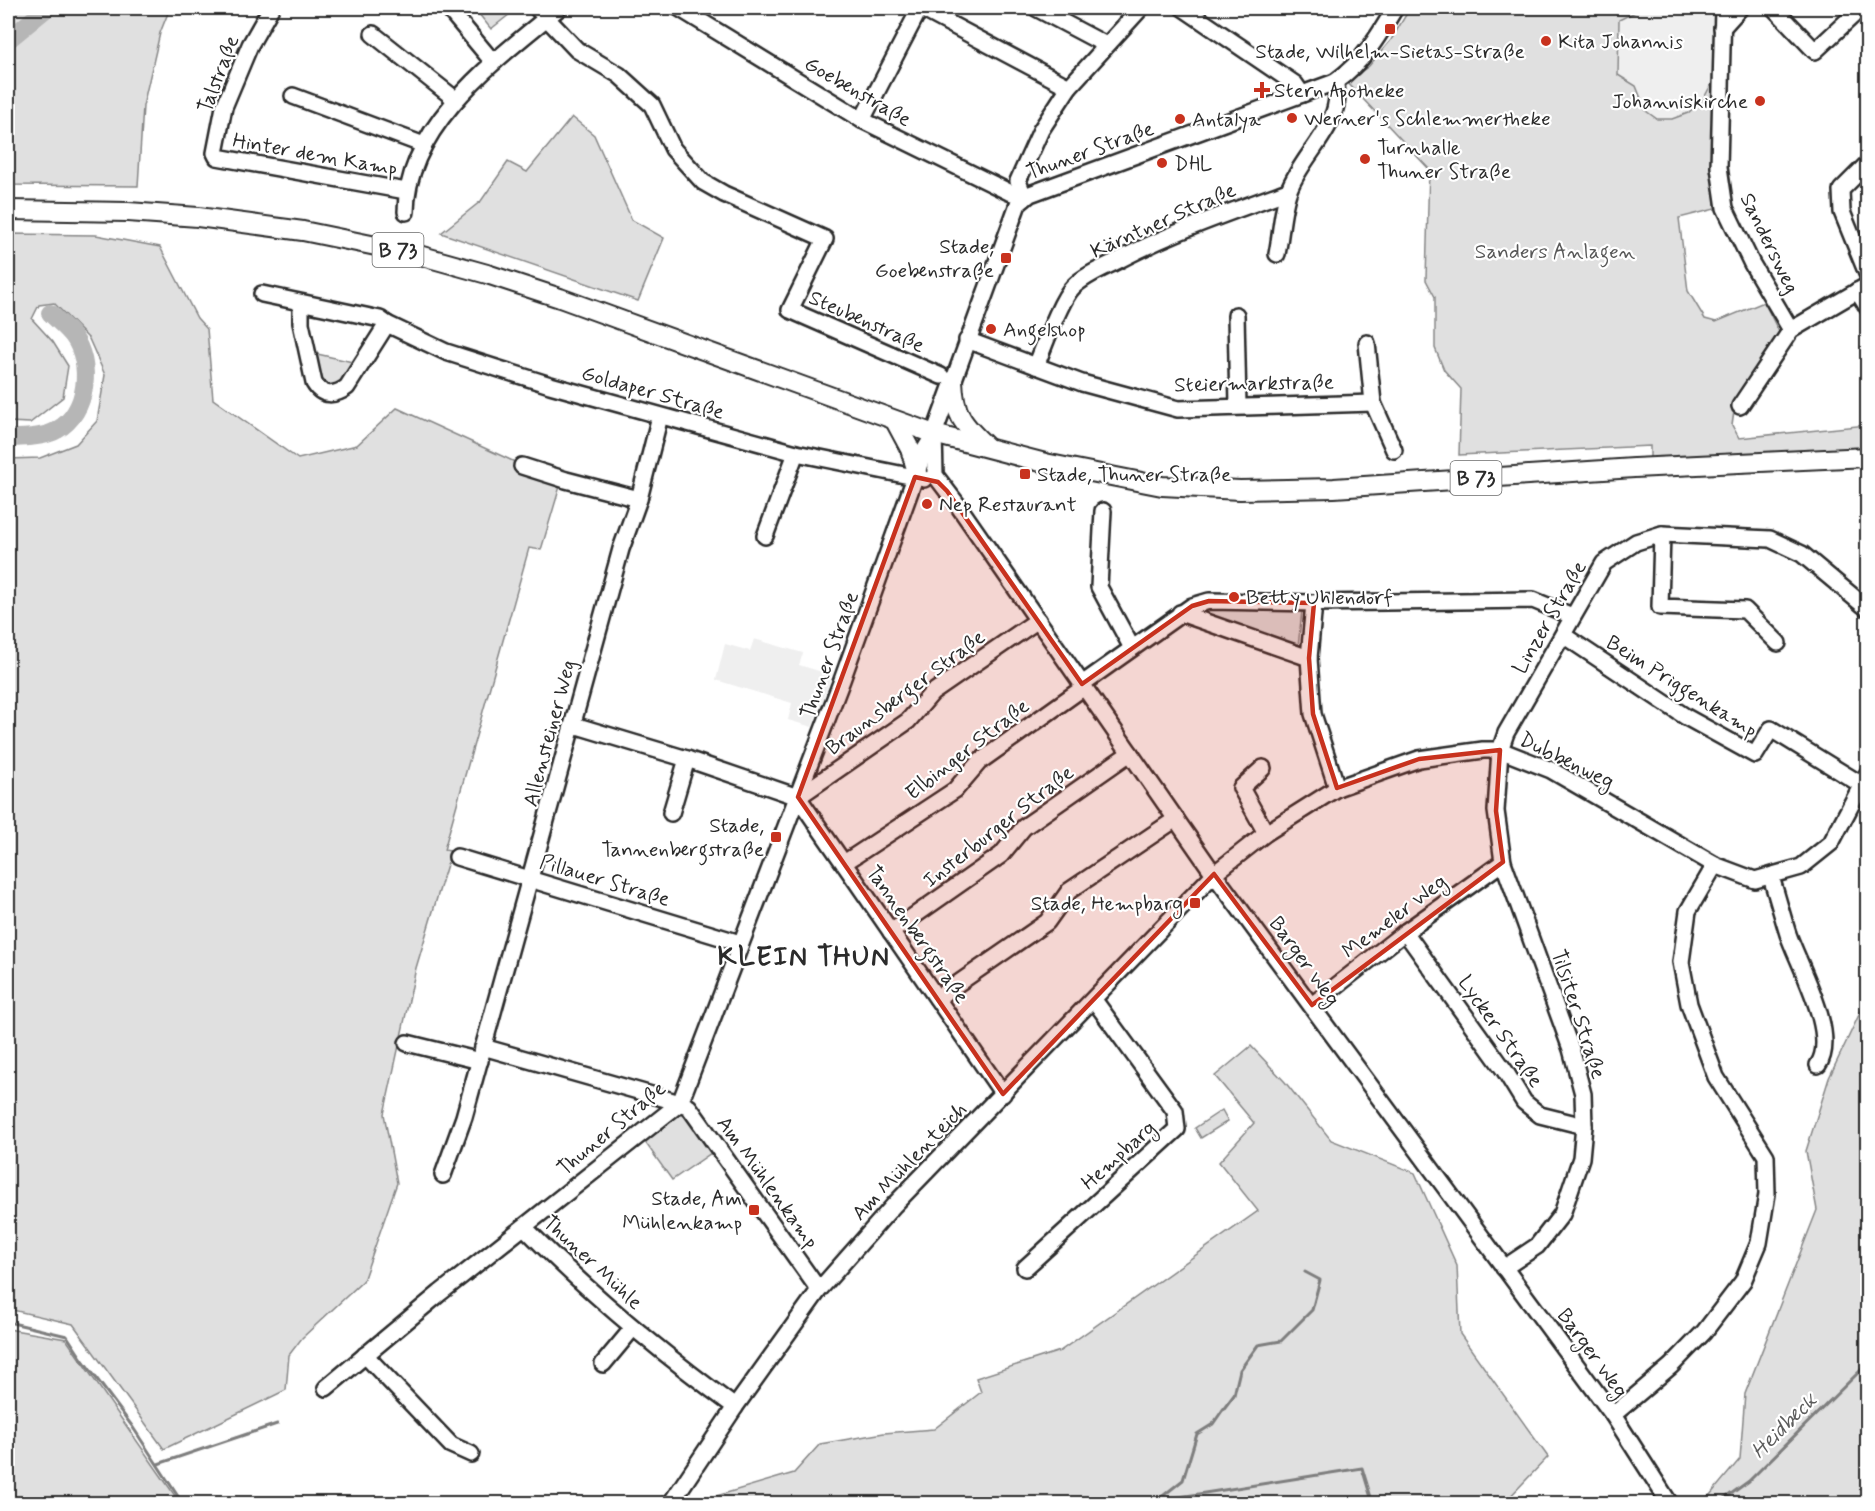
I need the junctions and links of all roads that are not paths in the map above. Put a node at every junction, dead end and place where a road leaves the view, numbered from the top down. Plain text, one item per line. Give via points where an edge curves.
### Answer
1 (271, 8) edge
2 (448, 8) edge
3 (559, 8) edge
4 (679, 8) edge
5 (920, 8) edge
6 (1036, 8) edge
7 (1141, 8) edge
8 (1183, 8) edge
9 (1395, 8) edge
10 (1723, 8) edge
11 (1740, 8) edge
12 (1774, 8) edge
13 (1861, 8) edge
14 (542, 13) edge
15 (1722, 28) junction
16 (373, 33) dead end
17 (1106, 45) junction
18 (493, 62) junction
19 (1335, 82) junction
20 (1069, 87) junction
21 (1302, 94) junction
22 (293, 96) dead end
23 (455, 99) junction
24 (862, 120) junction
25 (424, 145) junction
26 (217, 158) joint
27 (1868, 163) edge
28 (406, 191) junction
29 (1288, 191) junction
30 (1024, 197) junction
31 (8, 210) edge
32 (406, 212) dead end
33 (1277, 254) dead end
34 (1868, 276) edge
35 (1862, 288) edge
36 (262, 294) dead end
37 (301, 303) junction
38 (1868, 308) edge
39 (1236, 315) dead end
40 (387, 324) junction
41 (1791, 330) junction
42 (967, 340) junction
43 (1367, 343) dead end
44 (1036, 366) junction
45 (947, 378) junction
46 (1373, 403) junction
47 (1238, 406) junction
48 (1740, 406) dead end
49 (660, 416) junction
50 (895, 421) junction
51 (934, 434) junction
52 (990, 450) junction
53 (1394, 450) dead end
54 (796, 453) junction
55 (1868, 458) edge
56 (522, 466) dead end
57 (916, 474) junction
58 (938, 482) junction
59 (639, 499) junction
60 (1103, 511) dead end
61 (1662, 534) junction
62 (765, 536) dead end
63 (1314, 603) junction
64 (1867, 606) edge
65 (1180, 613) junction
66 (1572, 616) junction
67 (1038, 620) junction
68 (1563, 635) junction
69 (1778, 643) dead end
70 (1132, 648) junction
71 (1309, 658) junction
72 (1082, 684) junction
73 (574, 725) junction
74 (1500, 750) junction
75 (1130, 753) junction
76 (687, 759) junction
77 (1263, 768) dead end
78 (1864, 779) edge
79 (1337, 788) junction
80 (798, 797) junction
81 (671, 813) dead end
82 (1176, 819) junction
83 (1266, 833) junction
84 (457, 857) dead end
85 (1503, 862) junction
86 (844, 863) junction
87 (1715, 865) junction
88 (1214, 874) junction
89 (1771, 877) junction
90 (531, 880) junction
91 (891, 932) junction
92 (1406, 932) junction
93 (741, 943) junction
94 (937, 998) junction
95 (1094, 1000) junction
96 (1312, 1005) junction
97 (408, 1043) dead end
98 (482, 1054) junction
99 (1818, 1065) dead end
100 (1003, 1094) junction
101 (680, 1102) junction
102 (1584, 1126) junction
103 (443, 1175) dead end
104 (524, 1227) junction
105 (1025, 1268) dead end
106 (1504, 1268) junction
107 (819, 1290) junction
108 (633, 1328) junction
109 (365, 1354) junction
110 (603, 1364) dead end
111 (326, 1388) dead end
112 (735, 1407) junction
113 (1612, 1415) junction
114 (471, 1454) dead end
115 (668, 1503) edge
116 (1670, 1503) edge

1 - 26 street, Talstraße via 250,45 224,107
2 - 18 street
3 - 14 street
4 - 24 street, Goebenstraße
5 - 20 street
5 - 24 street
6 - 17 street
7 - 17 street
8 - 21 street via 1295,84
9 - 19 street, Thuner Straße via 1363,58
10 - 15 street, Sandersweg
11 - 15 street
12 - 13 street via 1815,51
14 - 18 street
14 - 45 street, Steubenstraße via 577,50 619,75 652,105 673,149 703,182 825,239 790,310
15 - 41 street, Sandersweg via 1719,167 1725,208
16 - 23 street
17 - 20 street
18 - 23 street
19 - 21 street, Thuner Straße
19 - 29 street via 1339,93 1336,113
20 - 30 street via 1041,130 1018,181
21 - 30 street, Thuner Straße
22 - 25 street
23 - 25 street
24 - 30 street, Goebenstraße
25 - 28 street
26 - 28 street, Hinter dem Kamp
27 - 34 street via 1841,190 1842,212
28 - 32 street
29 - 33 street
29 - 44 street, Kärntner Straße via 1144,246 1073,287
30 - 42 street, Thuner Straße
31 - 50 main road, B 73 via 198,217 303,231 415,254 560,298
35 - 38 street
35 - 41 street
36 - 37 street, Goldaper Straße
37 - 40 street, Goldaper Straße via 380,318
37 - 40 street via 301,323 314,383 332,395 347,387
39 - 47 street
40 - 49 street, Goldaper Straße via 446,352
41 - 48 street
42 - 44 street, Steiermarkstraße
42 - 45 street, Thuner Straße
43 - 46 street
44 - 47 street, Steiermarkstraße via 1178,409
45 - 51 street, Thuner Straße
45 - 52 main road via 961,420
46 - 47 street, Steiermarkstraße
46 - 53 street
49 - 54 street, Goldaper Straße
49 - 59 street, Allensteiner Weg
50 - 51 main road, B 73
50 - 57 main road via 910,449
51 - 52 main road, B 73
51 - 57 street, Thuner Straße
51 - 58 street via 934,472
52 - 55 main road, B 73 via 1162,486 1240,490
54 - 57 street, Goldaper Straße
54 - 62 street
56 - 59 street
57 - 58 street, Goldaper Straße
57 - 80 street, Thuner Straße
58 - 67 street, Barger Weg
59 - 73 street, Allensteiner Weg via 621,549
60 - 70 street via 1099,587
61 - 64 street via 1770,539 1802,554
61 - 66 street, Linzer Straße via 1636,542 1604,563
61 - 69 street via 1660,607 1745,610
63 - 65 street, Elbinger Straße via 1209,601
63 - 66 street, Elbinger Straße via 1533,600
63 - 71 street
65 - 70 street, Elbinger Straße
65 - 71 street
66 - 68 street, Linzer Straße
67 - 72 street, Barger Weg
67 - 80 street, Braunsberger Straße via 932,693 908,721
68 - 74 street, Linzer Straße
68 - 78 street, Beim Priggenkamp via 1686,717 1755,755 1771,729
70 - 72 street, Elbinger Straße
71 - 79 street via 1313,714
72 - 75 street, Barger Weg
72 - 86 street, Elbinger Straße via 1080,690 979,762 956,790
73 - 76 street
73 - 90 street, Allensteiner Weg
74 - 79 street, Dubbenweg via 1419,759
74 - 85 street, Tilsiter Straße via 1496,811
74 - 87 street, Dubbenweg via 1551,770
75 - 82 street, Barger Weg
75 - 91 street, Insterburger Straße via 1024,827 1001,855
76 - 80 street
76 - 81 street
77 - 83 street via 1241,788
78 - 89 street, Dubbenweg via 1831,843 1801,867
79 - 83 street, Dubbenweg
80 - 86 street, Tannenbergstraße
80 - 93 street, Thuner Straße
82 - 88 street, Barger Weg
82 - 94 street via 1069,891 1047,921
83 - 88 street, Dubbenweg
84 - 90 street, Pillauer Straße
85 - 92 street, Memeler Weg
85 - 102 street, Tilsiter Straße via 1571,1049 1583,1094
86 - 91 street, Tannenbergstraße
87 - 89 street, Dubbenweg via 1755,880
87 - 113 street via 1688,911 1681,962 1689,1004 1716,1077 1766,1156 1767,1194 1759,1243 1743,1281 1704,1332 1671,1366
88 - 95 street, Am Mühlenteich
88 - 96 street, Barger Weg
89 - 99 street via 1818,1010 1824,1041
90 - 93 street, Pillauer Straße
90 - 98 street, Allensteiner Weg
91 - 94 street, Tannenbergstraße
92 - 96 street, Memeler Weg
92 - 102 street, Lycker Straße via 1524,1102 1540,1115
93 - 101 street, Thuner Straße
94 - 100 street, Tannenbergstraße
95 - 100 street, Am Mühlenteich
95 - 105 street, Hempbarg via 1175,1111 1177,1129
96 - 106 street, Barger Weg
97 - 98 street
98 - 101 street
98 - 103 street, Allensteiner Weg
100 - 107 street, Am Mühlenteich via 894,1204
101 - 104 street, Thuner Straße
101 - 107 street, Am Mühlenkamp via 688,1107
102 - 106 street, Tilsiter Straße via 1581,1158 1562,1214 1538,1246
104 - 108 street, Thuner Mühle
104 - 109 street, Thuner Straße
106 - 113 street, Barger Weg
107 - 112 street, Am Mühlenteich
108 - 110 street, Thuner Mühle
108 - 112 street, Thuner Mühle
109 - 111 street, Thuner Straße
109 - 114 street via 452,1445
112 - 115 street, Am Mühlenteich
113 - 116 street, Barger Weg

